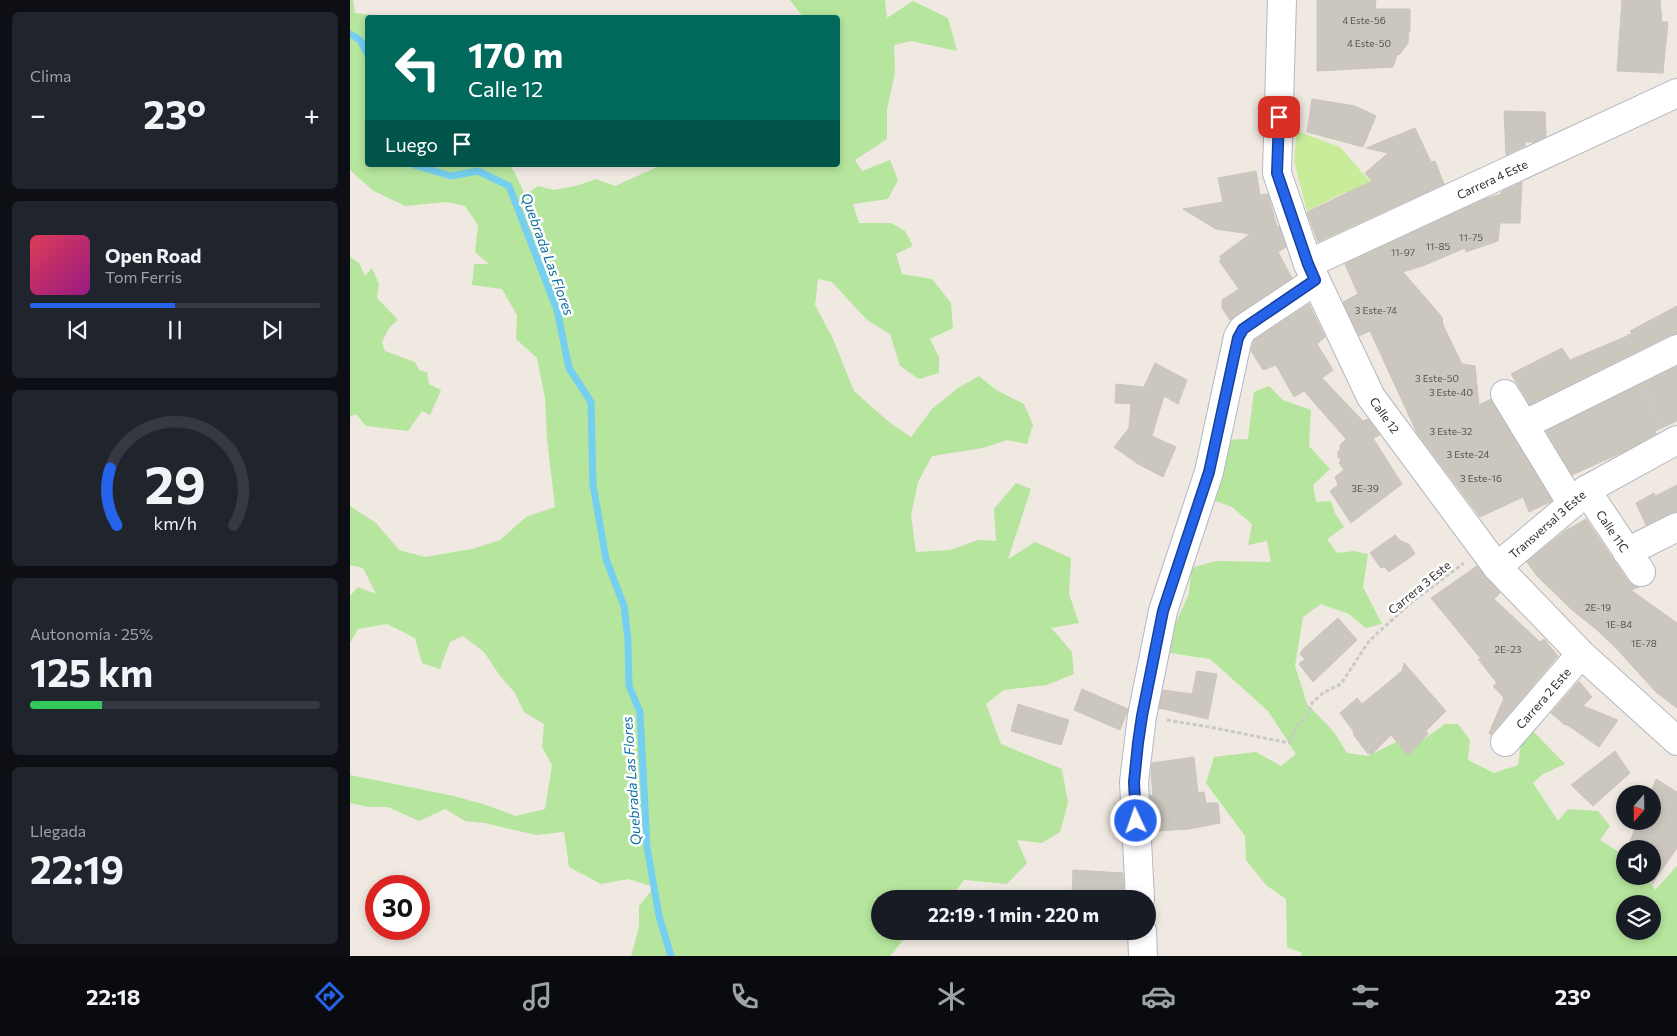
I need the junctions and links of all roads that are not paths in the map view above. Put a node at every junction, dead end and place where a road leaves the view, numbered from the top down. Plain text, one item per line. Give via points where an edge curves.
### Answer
1 (1282, 0) edge
2 (1677, 93) edge
3 (1311, 272) junction
4 (1677, 349) edge
5 (1505, 394) dead end
6 (1524, 424) junction
7 (1672, 443) edge
8 (1579, 497) junction
9 (1677, 527) edge
10 (1490, 558) junction
11 (1581, 654) junction
12 (1677, 741) edge
13 (1505, 742) dead end
14 (1140, 890) edge
15 (1142, 940) edge
16 (1143, 956) edge

1 - 3 street, Calle 12 via 1277,173
2 - 3 street, Carrera 4 Este
3 - 10 street, Calle 12 via 1371,397
3 - 14 street, Carrera 4 Este via 1243,329 1238,338 1209,472 1163,611 1142,716 1134,782
4 - 6 street
5 - 6 street, Calle 11C
6 - 8 street, Calle 11C
7 - 8 street, Transversal 3 Este
8 - 9 street, Calle 11C via 1634,562
8 - 10 street, Transversal 3 Este
10 - 11 street, Calle 12
11 - 12 street, Calle 12
11 - 13 street, Carrera 2 Este
15 - 16 street

